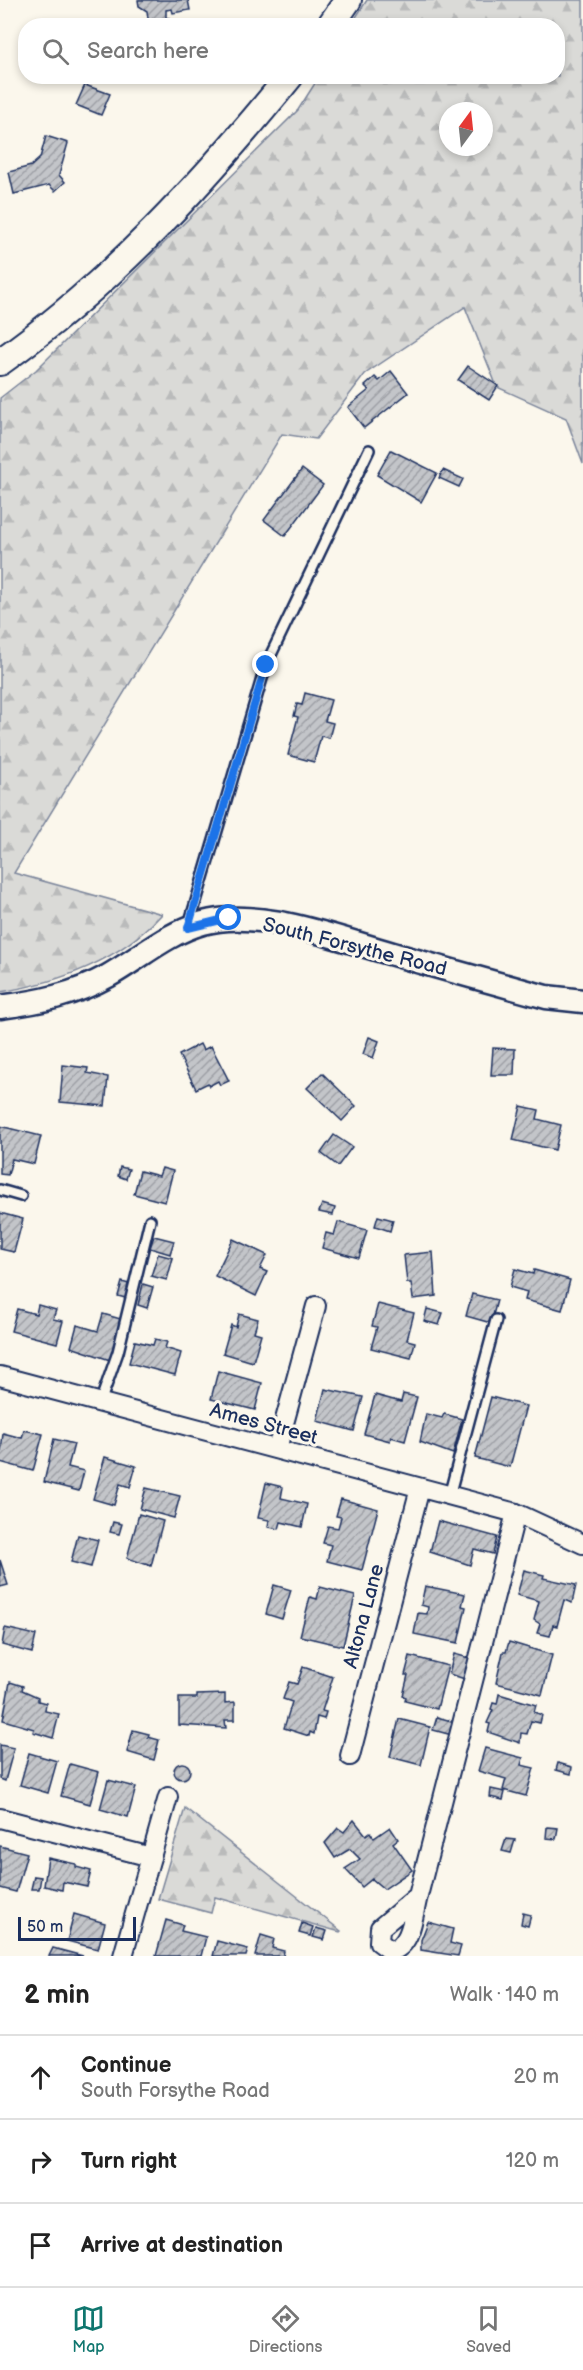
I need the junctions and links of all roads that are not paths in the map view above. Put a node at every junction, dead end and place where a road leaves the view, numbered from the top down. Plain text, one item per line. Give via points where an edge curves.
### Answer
1 (348, 0) edge
2 (336, 18) edge
3 (283, 84) edge
4 (0, 362) edge
5 (369, 450) dead end
6 (188, 928) junction
7 (583, 1001) edge
8 (0, 1007) edge
9 (0, 1190) edge
10 (21, 1196) dead end
11 (150, 1220) dead end
12 (316, 1306) dead end
13 (496, 1320) dead end
14 (0, 1376) edge
15 (100, 1403) junction
16 (277, 1449) junction
17 (420, 1488) junction
18 (449, 1496) junction
19 (516, 1513) junction
20 (583, 1544) edge
21 (350, 1756) dead end
22 (168, 1797) dead end
23 (0, 1818) edge
24 (151, 1857) junction
25 (418, 1896) dead end
26 (123, 1956) edge

1 - 2 main road
3 - 4 main road via 214,168 131,251 57,319
5 - 6 lane via 266,665
6 - 7 street, South Forsythe Road via 229,918 276,923 546,997
6 - 8 street, South Forsythe Road via 78,990
9 - 10 lane
11 - 15 lane via 118,1352
12 - 16 street
13 - 18 lane
14 - 15 street, Ames Street
15 - 16 street, Ames Street
16 - 17 street, Ames Street
17 - 18 street, Ames Street
17 - 21 street, Altona Lane
18 - 19 street, Ames Street
19 - 20 street, Ames Street
19 - 25 street
22 - 24 street
23 - 24 street
24 - 26 street

